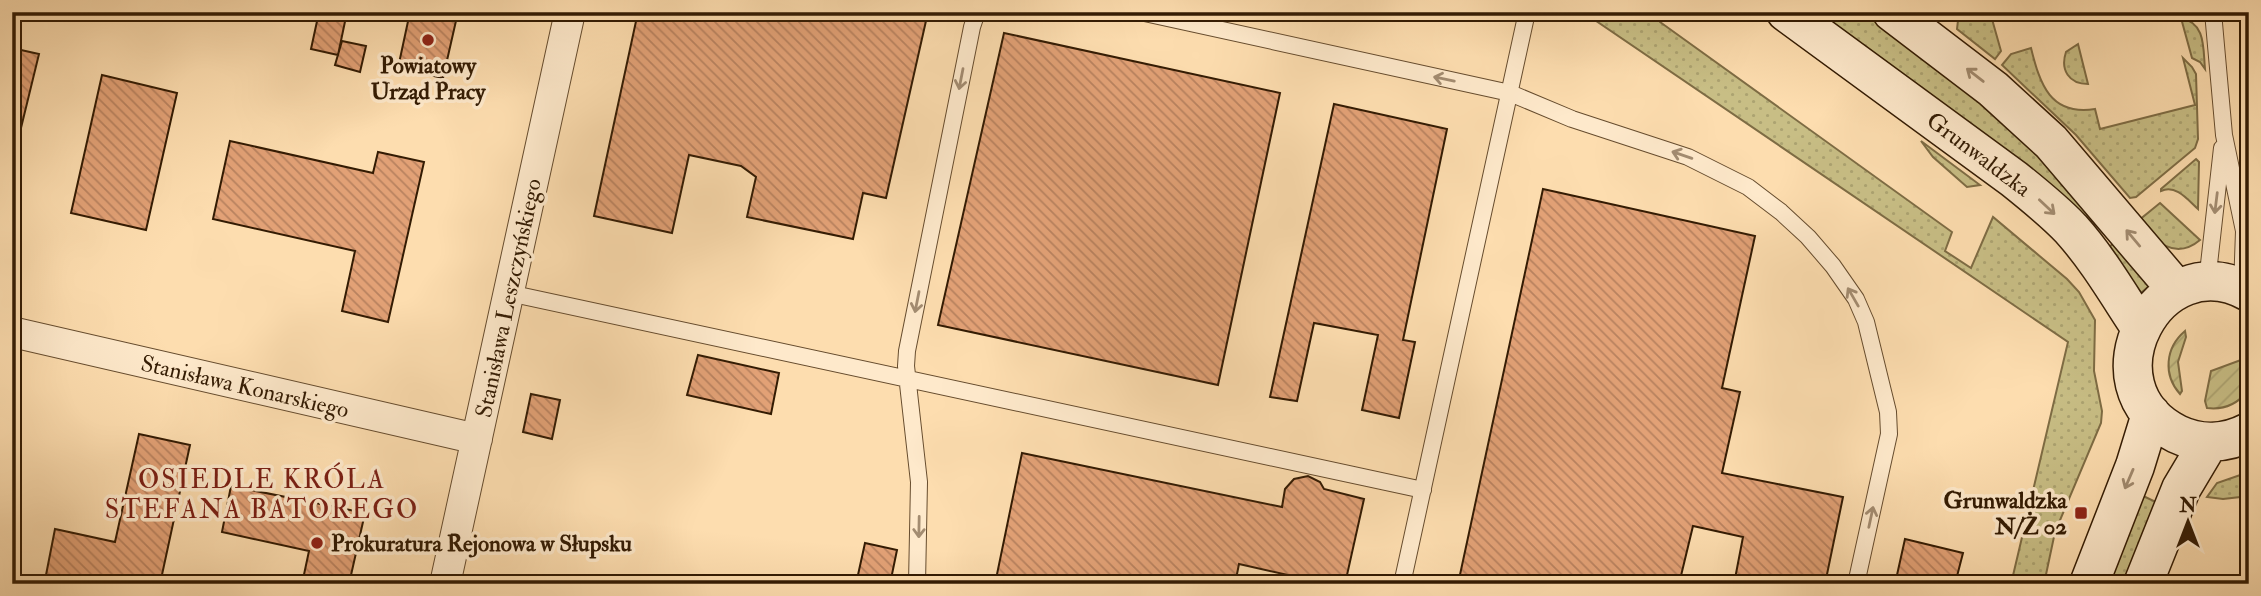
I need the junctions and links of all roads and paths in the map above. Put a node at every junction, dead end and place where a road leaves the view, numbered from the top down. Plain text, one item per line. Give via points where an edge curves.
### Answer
1 (570, 12) edge
2 (977, 12) edge
3 (1140, 12) edge
4 (1527, 12) edge
5 (1786, 12) edge
6 (1892, 12) edge
7 (2213, 12) edge
8 (1510, 93) junction
9 (2224, 135) junction
10 (2219, 288) edge
11 (509, 293) junction
12 (2140, 327) junction
13 (12, 332) edge
14 (907, 378) junction
15 (2151, 414) junction
16 (2249, 432) edge
17 (477, 439) junction
18 (2209, 442) junction
19 (1423, 489) junction
20 (445, 584) edge
21 (917, 584) edge
22 (1402, 584) edge
23 (1856, 584) edge
24 (2089, 584) edge
25 (2143, 584) edge

1 - 11 street, Stanisława Leszczyńskiego
2 -> 14 lane via 907,351
8 -> 3 lane
4 - 8 lane
5 -> 12 street, Grunwaldzka via 2042,201 2092,255
10 -> 6 street via 1993,89
7 - 9 lane
8 - 19 lane
23 -> 8 lane via 1890,424 1866,322 1833,266 1781,212 1712,167
9 -> 10 lane
9 - 10 lane via 2244,231
10 - 12 street via 2155,306
11 - 14 lane
11 - 17 street, Stanisława Leszczyńskiego
12 - 15 street via 2132,372 2138,395
13 - 17 street, Stanisława Konarskiego
14 - 19 lane
14 -> 21 lane via 919,482
15 - 18 street via 2187,439
15 -> 24 street
16 - 18 street
17 - 20 street, Stanisława Leszczyńskiego
18 - 25 street via 2181,489
19 - 22 lane

